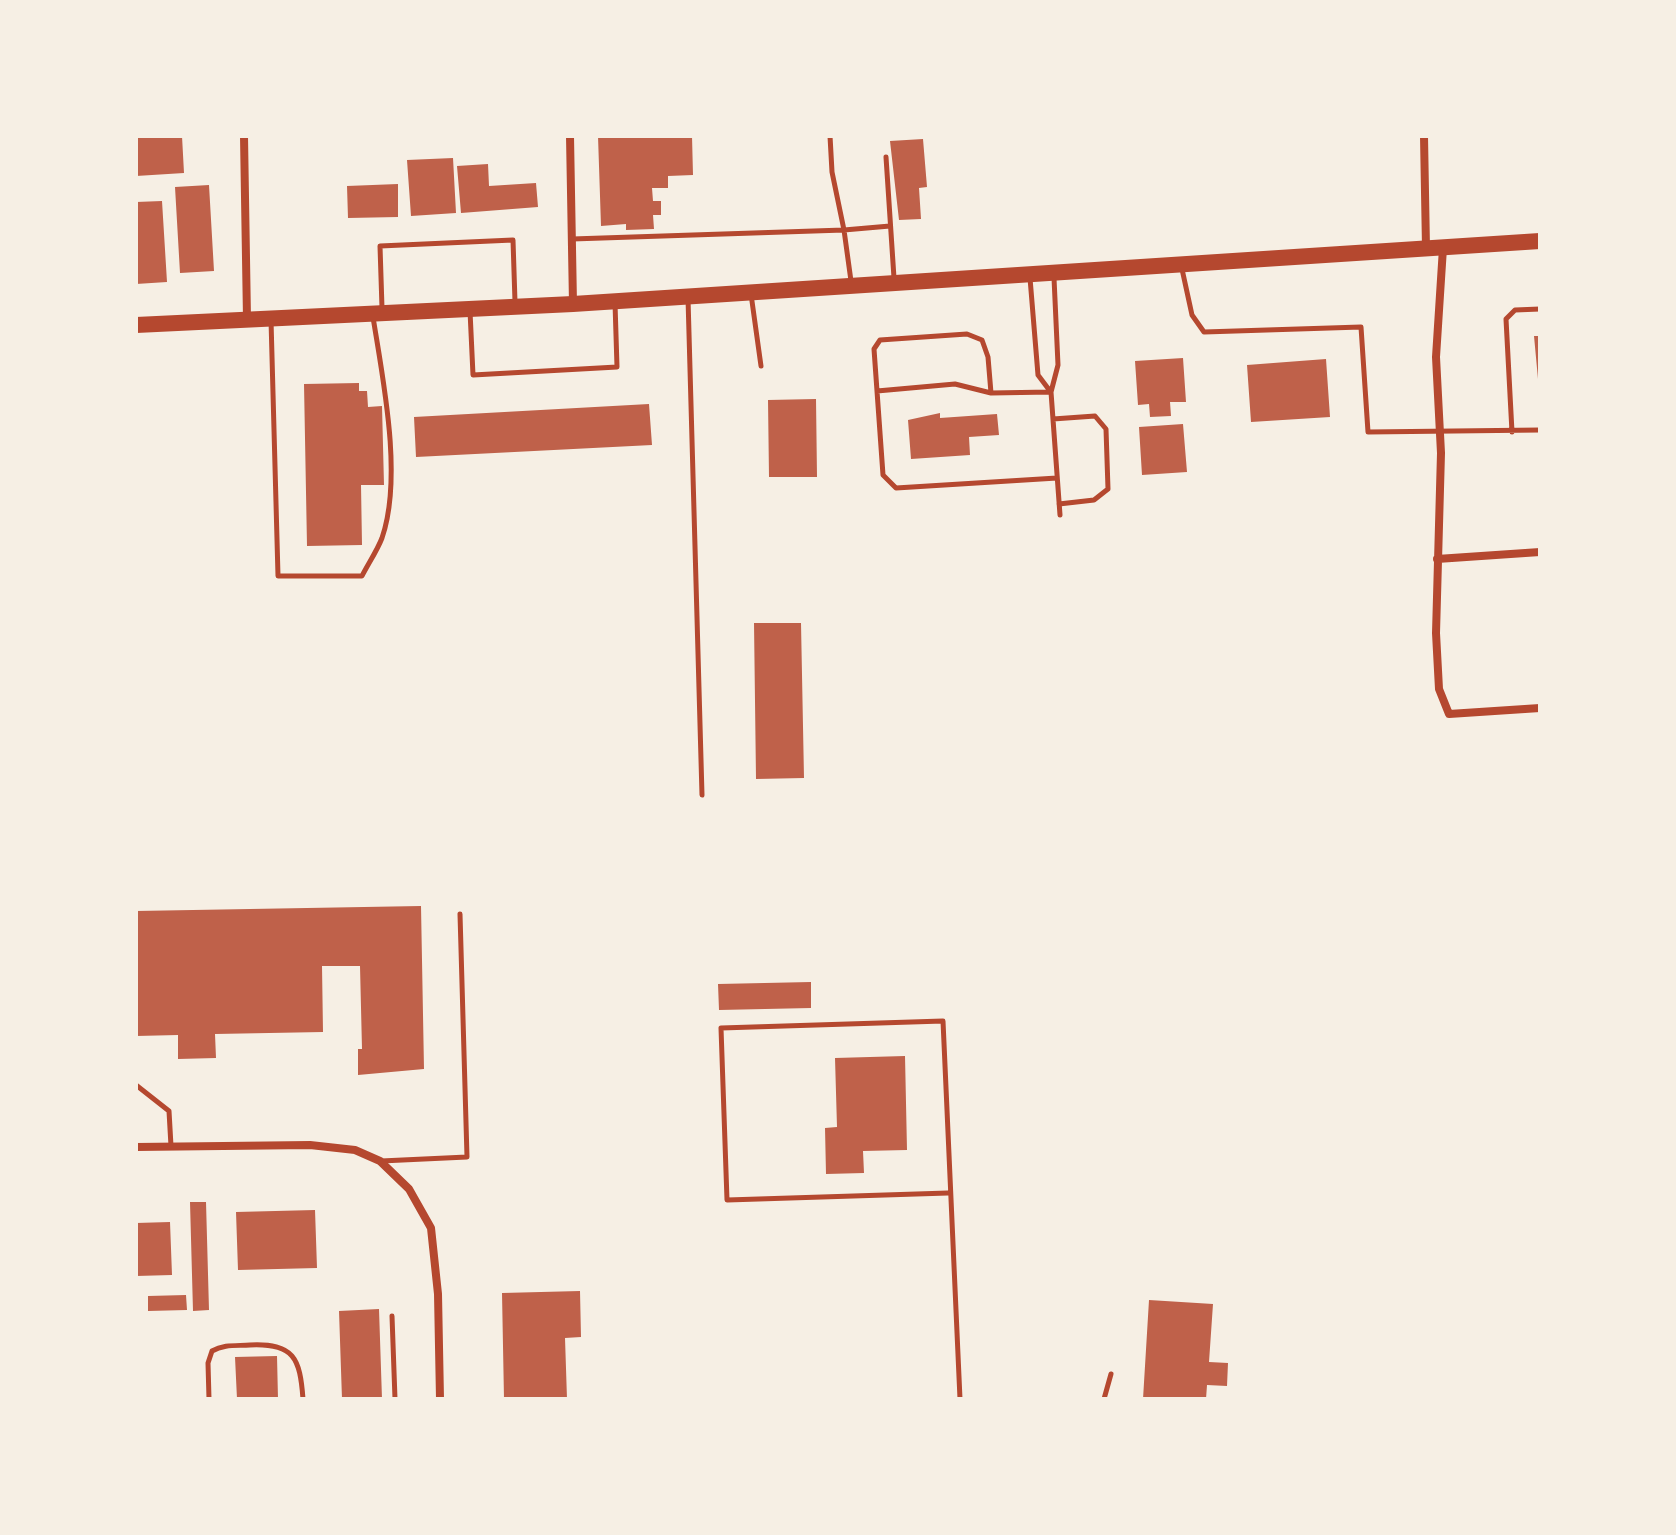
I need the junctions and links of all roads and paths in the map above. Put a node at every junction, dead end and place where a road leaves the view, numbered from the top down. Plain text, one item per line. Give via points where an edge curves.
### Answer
1 (244, 136) edge
2 (570, 136) edge
3 (830, 136) edge
4 (1424, 136) edge
5 (886, 157) dead end
6 (890, 226) junction
7 (844, 230) junction
8 (572, 239) junction
9 (1540, 241) edge
10 (1435, 248) junction
11 (1181, 264) junction
12 (1054, 273) junction
13 (1030, 274) junction
14 (895, 283) junction
15 (852, 286) junction
16 (751, 293) junction
17 (688, 297) junction
18 (615, 302) junction
19 (573, 304) junction
20 (516, 307) junction
21 (470, 309) junction
22 (1540, 309) edge
23 (377, 314) junction
24 (271, 319) junction
25 (247, 320) junction
26 (136, 325) edge
27 (761, 366) dead end
28 (877, 391) junction
29 (1051, 392) junction
30 (991, 393) junction
31 (1053, 419) junction
32 (1540, 430) edge
33 (1512, 432) junction
34 (1438, 433) junction
35 (1057, 478) junction
36 (1059, 504) junction
37 (1060, 515) dead end
38 (1540, 552) edge
39 (1437, 559) junction
40 (1540, 708) edge
41 (702, 795) dead end
42 (460, 914) dead end
43 (136, 1085) edge
44 (136, 1147) edge
45 (171, 1147) junction
46 (380, 1161) junction
47 (948, 1193) junction
48 (392, 1316) dead end
49 (1111, 1374) dead end
50 (209, 1399) edge
51 (303, 1399) edge
52 (395, 1399) edge
53 (440, 1399) edge
54 (960, 1399) edge
55 (1104, 1399) edge

1 - 25 street
2 - 8 street
3 - 7 lane
4 - 10 street
5 - 6 lane
6 - 7 lane
6 - 14 lane
7 - 8 lane
7 - 15 lane
8 - 19 street
9 - 10 main road
10 - 11 main road
10 - 34 street
11 - 12 main road
11 - 34 lane via 1192,315 1204,332 1361,327 1368,432
12 - 13 main road
12 - 29 lane via 1058,365
13 - 14 main road
13 - 29 lane via 1038,375
14 - 15 main road
15 - 16 main road
16 - 17 main road
16 - 27 lane
17 - 18 main road
17 - 41 lane
18 - 19 main road
18 - 21 lane via 617,367 473,375
19 - 20 main road
20 - 21 main road
20 - 23 lane via 513,240 380,246
21 - 23 main road
22 - 33 lane via 1515,310 1506,319
23 - 24 main road
23 - 24 lane via 388,407 389,494 382,537 362,576 278,576
24 - 25 main road
25 - 26 main road
28 - 30 lane via 955,384
28 - 30 lane via 874,349 880,340 967,334 982,340
28 - 35 lane via 883,475 896,488
29 - 30 lane
29 - 31 lane
31 - 35 lane
31 - 36 lane via 1095,416 1106,429 1108,489 1094,500
32 - 33 lane
33 - 34 lane
34 - 39 street
35 - 36 lane
36 - 37 lane
38 - 39 street
39 - 40 street via 1439,689 1449,714
42 - 46 lane via 467,1157
43 - 45 lane via 169,1111
44 - 45 street
45 - 46 street via 310,1145 355,1150
46 - 53 street via 409,1189 431,1228
47 - 47 lane via 943,1021 721,1028 727,1200
47 - 54 lane
48 - 52 lane
49 - 55 lane
50 - 51 lane via 212,1351 276,1344 301,1370

